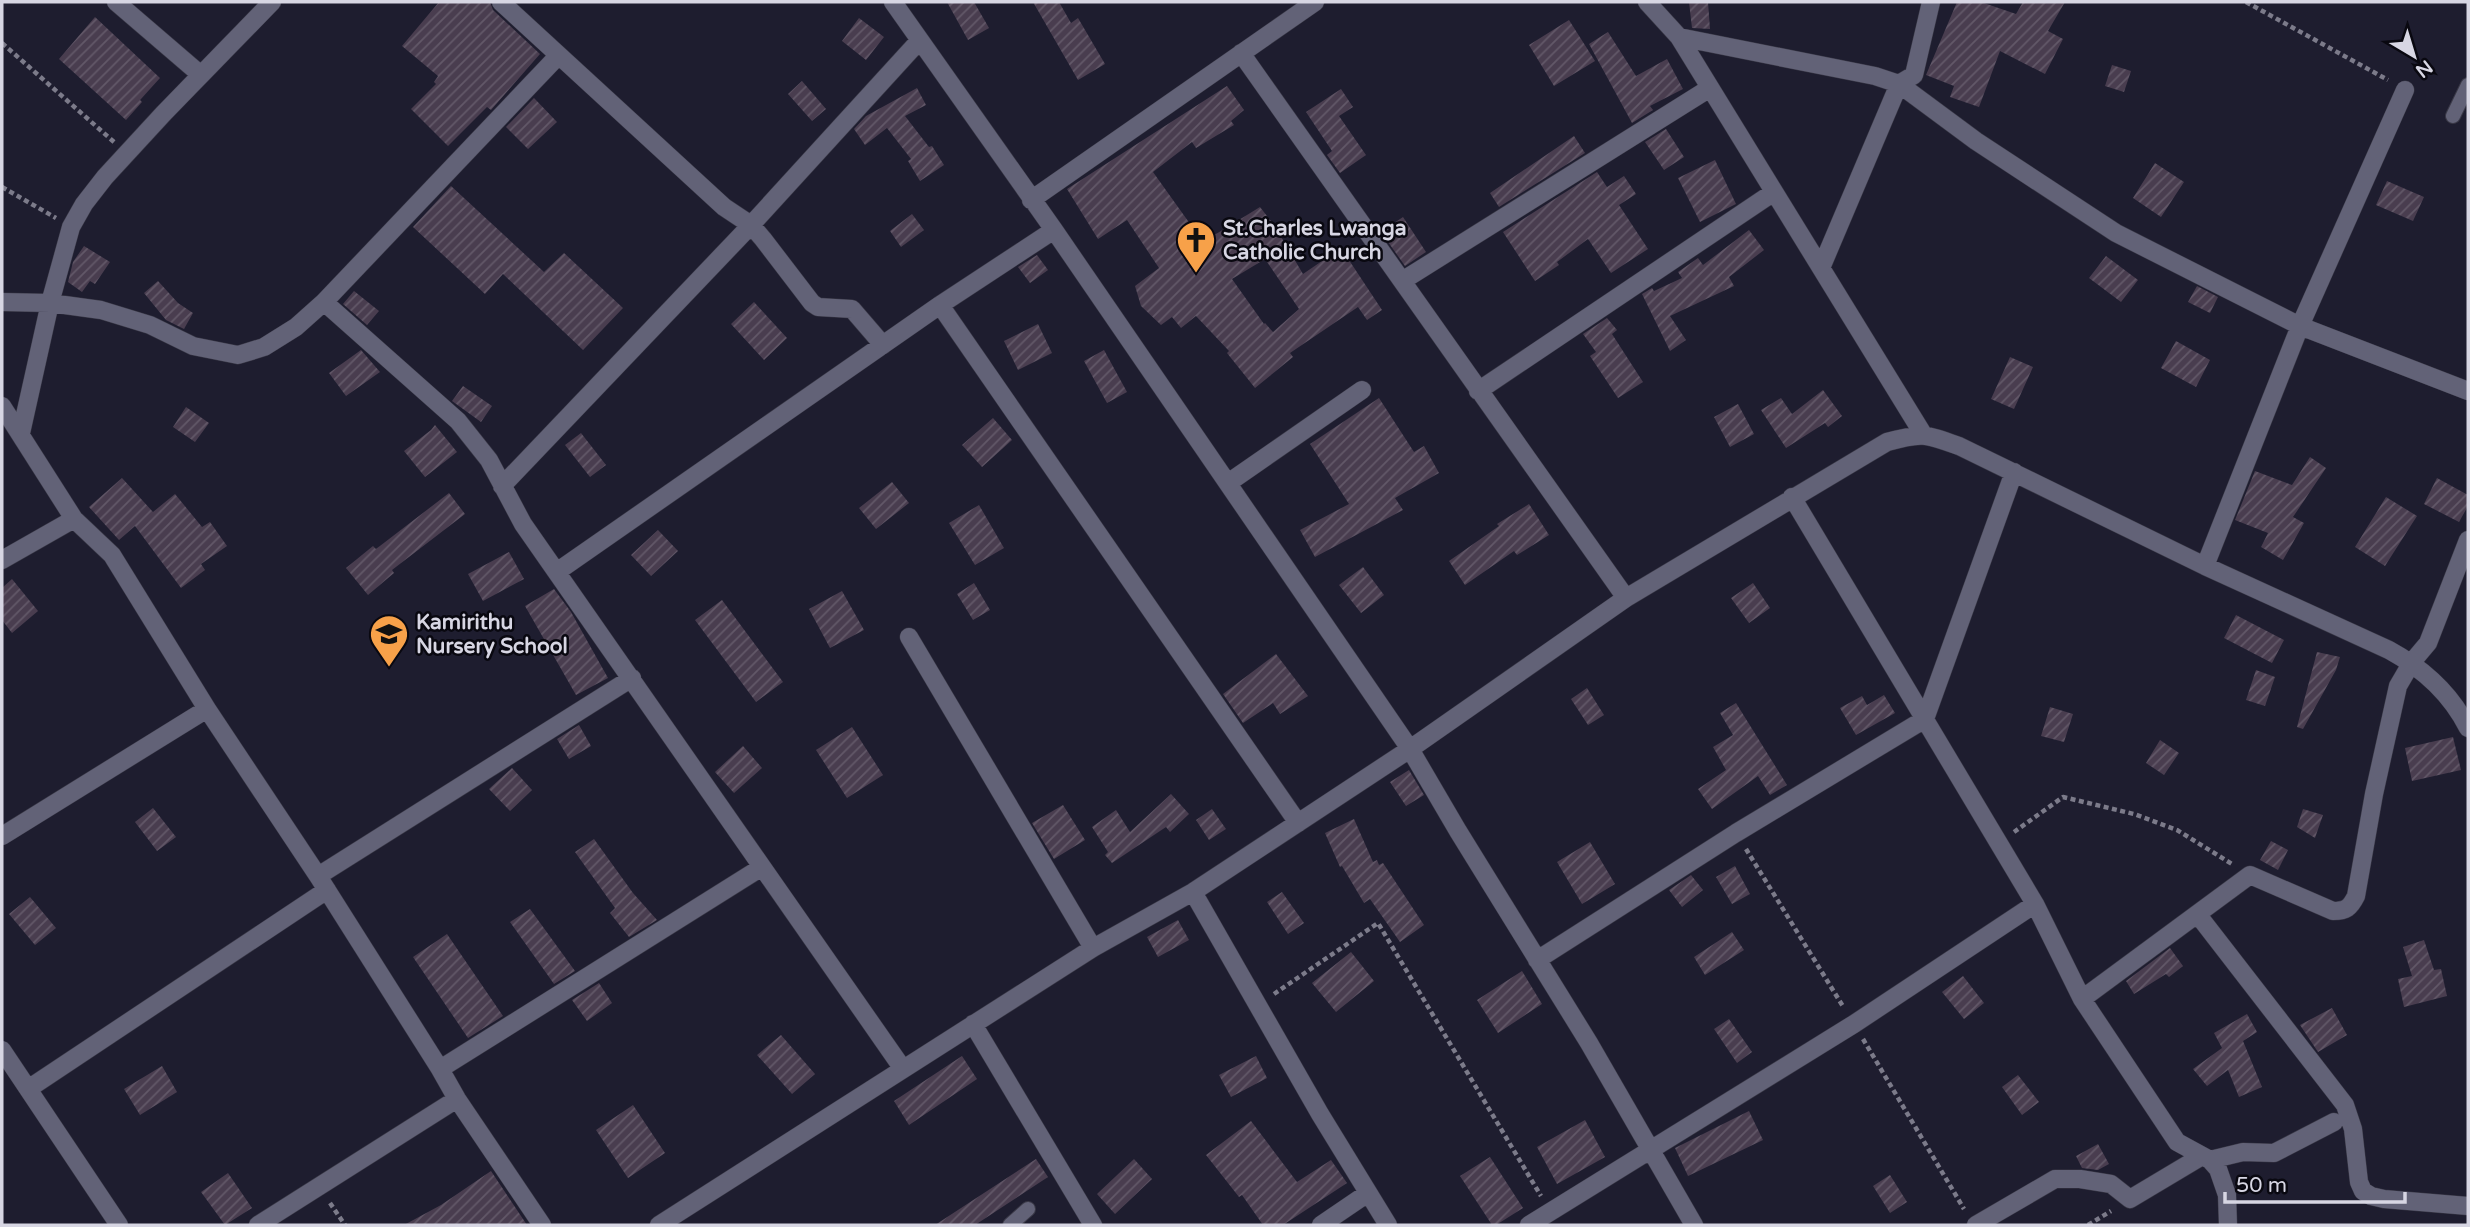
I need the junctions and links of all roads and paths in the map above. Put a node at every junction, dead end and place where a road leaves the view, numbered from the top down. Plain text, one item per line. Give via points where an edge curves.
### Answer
1 (116, 2) edge
2 (271, 2) edge
3 (500, 2) edge
4 (893, 2) edge
5 (1315, 2) edge
6 (1647, 2) edge
7 (1931, 2) edge
8 (2245, 2) edge
9 (1679, 37) junction
10 (919, 41) junction
11 (2, 43) edge
12 (1241, 53) junction
13 (558, 56) junction
14 (201, 75) junction
15 (1899, 84) junction
16 (2468, 85) edge
17 (1710, 88) junction
18 (2405, 90) joint
19 (2453, 116) dead end
20 (126, 153) junction
21 (2, 187) edge
22 (1774, 192) junction
23 (1031, 200) junction
24 (751, 225) junction
25 (71, 227) junction
26 (1054, 230) junction
27 (1821, 268) junction
28 (1402, 281) junction
29 (2, 302) edge
30 (324, 302) junction
31 (50, 303) junction
32 (940, 305) junction
33 (2300, 326) junction
34 (883, 345) junction
35 (1362, 390) dead end
36 (1478, 391) junction
37 (2468, 391) edge
38 (2, 406) edge
39 (21, 433) junction
40 (1923, 434) junction
41 (2014, 472) junction
42 (1228, 484) junction
43 (502, 485) junction
44 (1792, 498) junction
45 (74, 519) junction
46 (2468, 540) edge
47 (2, 560) edge
48 (2206, 566) junction
49 (558, 571) junction
50 (1626, 598) junction
51 (909, 637) dead end
52 (2412, 662) junction
53 (632, 678) junction
54 (207, 709) junction
55 (1925, 719) junction
56 (2468, 727) edge
57 (1410, 749) junction
58 (1298, 823) junction
59 (2, 836) edge
60 (1999, 842) junction
61 (762, 867) junction
62 (2250, 875) junction
63 (323, 883) junction
64 (1192, 892) junction
65 (2035, 904) junction
66 (2198, 915) junction
67 (1093, 948) junction
68 (1537, 960) junction
69 (2081, 999) junction
70 (1258, 1005) junction
71 (973, 1024) junction
72 (2, 1050) edge
73 (440, 1069) junction
74 (904, 1069) junction
75 (28, 1089) junction
76 (457, 1099) junction
77 (2334, 1122) dead end
78 (1650, 1152) junction
79 (2206, 1158) junction
80 (319, 1186) junction
81 (1368, 1193) junction
82 (2130, 1199) junction
83 (2468, 1206) edge
84 (1028, 1209) dead end
85 (1550, 1211) junction
86 (119, 1225) edge
87 (257, 1225) edge
88 (345, 1225) edge
89 (542, 1225) edge
90 (659, 1225) edge
91 (1010, 1225) edge
92 (1093, 1225) edge
93 (1321, 1225) edge
94 (1388, 1225) edge
95 (1529, 1225) edge
96 (1694, 1225) edge
97 (1976, 1225) edge
98 (2088, 1225) edge
99 (2228, 1225) edge

1 - 14 street
2 - 14 street
3 - 13 street
4 - 10 street
5 - 12 street
6 - 9 street
7 - 15 street via 1914,75
8 - 18 path
9 - 15 street
9 - 17 street
10 - 23 street
10 - 24 street
11 - 20 path
12 - 23 street
12 - 28 street
13 - 24 street via 724,207
13 - 30 street
14 - 20 street
15 - 27 street
15 - 33 street via 2116,233
16 - 19 lane
17 - 22 street
17 - 28 street
18 - 33 street
20 - 25 street
21 - 25 path
22 - 27 street
22 - 36 street
23 - 26 street
24 - 34 street via 812,303 852,309
24 - 43 street
25 - 31 street
26 - 32 street
26 - 42 street
27 - 40 street
28 - 36 street
29 - 31 street
30 - 31 street via 264,347 238,355 193,346 150,325 101,310
30 - 43 street via 458,421
31 - 39 street
32 - 34 street
32 - 58 street
33 - 37 street
33 - 48 street
34 - 49 street
35 - 42 street
36 - 50 street
38 - 39 street
39 - 45 street
40 - 41 street
40 - 44 street via 1887,442
41 - 48 street
41 - 55 street
42 - 57 street
43 - 49 street via 523,524
44 - 50 street
44 - 55 street
45 - 47 street
45 - 54 street via 112,555
46 - 52 street via 2428,643
48 - 52 street
49 - 53 street
50 - 57 street
51 - 67 street
52 - 56 street via 2446,695
52 - 62 street via 2399,686 2351,907 2333,911
53 - 61 street
53 - 63 street
54 - 59 street
54 - 63 street
55 - 60 street
55 - 68 street
57 - 58 street
57 - 68 street
58 - 64 street
60 - 62 path via 2063,797 2134,814 2178,831
60 - 65 street
61 - 73 street
61 - 74 street
62 - 66 street
63 - 73 street
63 - 75 street
64 - 67 street
64 - 70 street
65 - 69 street
65 - 78 street
66 - 69 street
66 - 83 street via 2345,1105 2363,1191 2384,1199
67 - 71 street
68 - 78 street
69 - 79 street via 2177,1142
70 - 81 street
70 - 85 path via 1378,923
71 - 74 street
71 - 92 street
72 - 75 street
73 - 76 street
74 - 90 street
75 - 86 street
76 - 80 street
76 - 89 street
77 - 79 street via 2274,1153
78 - 85 street
78 - 96 street
79 - 82 street
79 - 99 street via 2224,1181
80 - 87 street
80 - 88 path
81 - 93 street
81 - 94 street
82 - 97 street via 2111,1184 2055,1179
82 - 98 path
84 - 91 lane
85 - 95 street

